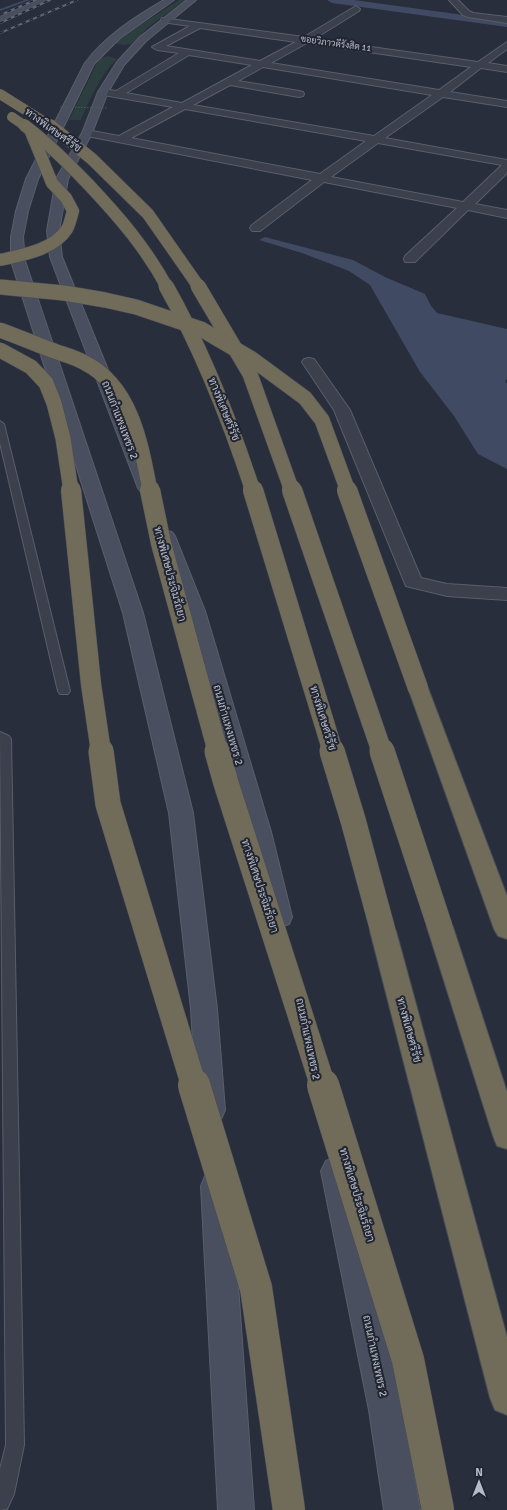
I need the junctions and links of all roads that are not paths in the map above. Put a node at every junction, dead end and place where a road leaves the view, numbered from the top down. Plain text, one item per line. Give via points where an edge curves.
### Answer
1 (44, 0) edge
2 (192, 0) edge
3 (453, 0) edge
4 (356, 9) dead end
5 (168, 10) edge
6 (0, 19) edge
7 (507, 20) edge
8 (199, 25) junction
9 (306, 40) junction
10 (166, 42) junction
11 (507, 44) edge
12 (100, 50) junction
13 (214, 50) dead end
14 (131, 52) junction
15 (188, 52) junction
16 (258, 65) junction
17 (480, 66) junction
18 (507, 69) edge
19 (303, 72) junction
20 (229, 82) junction
21 (273, 89) junction
22 (0, 94) edge
23 (299, 94) dead end
24 (440, 94) junction
25 (261, 97) dead end
26 (109, 98) junction
27 (507, 104) edge
28 (185, 105) junction
29 (0, 111) edge
30 (31, 132) junction
31 (87, 133) junction
32 (122, 139) junction
33 (376, 139) junction
34 (190, 152) junction
35 (177, 159) dead end
36 (507, 163) edge
37 (507, 167) edge
38 (322, 178) junction
39 (466, 206) junction
40 (507, 214) edge
41 (256, 228) dead end
42 (410, 259) dead end
43 (0, 260) edge
44 (0, 287) edge
45 (0, 330) edge
46 (0, 350) edge
47 (309, 362) dead end
48 (0, 424) edge
49 (507, 594) edge
50 (64, 691) dead end
51 (0, 736) edge
52 (507, 929) edge
53 (507, 1136) edge
54 (507, 1398) edge
55 (0, 1502) edge
56 (236, 1510) edge
57 (289, 1510) edge
58 (402, 1510) edge
59 (438, 1510) edge

1 - 6 main road
2 - 5 main road, ถนนกำแพงเพชร 2
3 - 7 street via 471,15
4 - 9 street
5 - 8 street, ซอยวิภาวดีรังสิต 11
5 - 12 main road, ถนนกำแพงเพชร 2 via 128,28
5 - 14 main road, ถนนกำแพงเพชร 2
8 - 9 street, ซอยวิภาวดีรังสิต 11
8 - 10 street
9 - 16 street
9 - 17 street, ซอยวิภาวดีรังสิต 11
10 - 13 street
10 - 15 street via 157,47
11 - 17 street
12 - 14 main road
12 - 56 main road, ถนนกำแพงเพชร 2 via 82,75 32,179 17,237 18,261 133,613 181,813 204,1009
14 - 26 main road, ถนนกำแพงเพชร 2 via 117,69
15 - 16 street
15 - 26 street
16 - 19 street
16 - 20 street
17 - 18 street, ซอยวิภาวดีรังสิต 11
17 - 24 street
19 - 21 street
19 - 24 street
20 - 21 street
20 - 28 street
21 - 23 street
21 - 25 street
22 - 53 highway, ทางพิเศษศรีรัช, bridge via 54,128 92,159 148,214 192,275 250,374 405,819
24 - 27 street
24 - 33 street
26 - 28 street
26 - 31 main road, ถนนกำแพงเพชร 2
28 - 32 street
28 - 33 street
29 - 30 highway, ทางพิเศษศรีรัช, bridge
30 - 43 highway, bridge via 52,183 66,198 73,211 67,228 54,241 43,247
30 - 54 highway, ทางพิเศษศรีรัช, bridge via 43,139 71,166 118,216 152,260 175,301 239,447 353,820
31 - 32 street
31 - 58 main road, ถนนกำแพงเพชร 2 via 62,179 53,231 56,257 195,611 259,832 307,1032 386,1410
32 - 34 street
33 - 36 street
33 - 38 street
34 - 35 street
34 - 38 street
37 - 39 street
38 - 39 street
38 - 41 street
39 - 40 street
39 - 42 street
44 - 52 highway, bridge via 105,300 136,307 201,329 252,359 305,398 322,420
45 - 59 highway, ทางพิเศษประจิมรัถยา, bridge via 86,362 111,382 124,402 134,427 161,543 226,783 305,1025 408,1360
46 - 57 highway, bridge via 31,367 46,383 63,438 73,501 90,684 108,804 256,1288
47 - 49 street via 342,410 413,582 443,589
48 - 50 lane
51 - 55 lane via 5,739 15,1445

